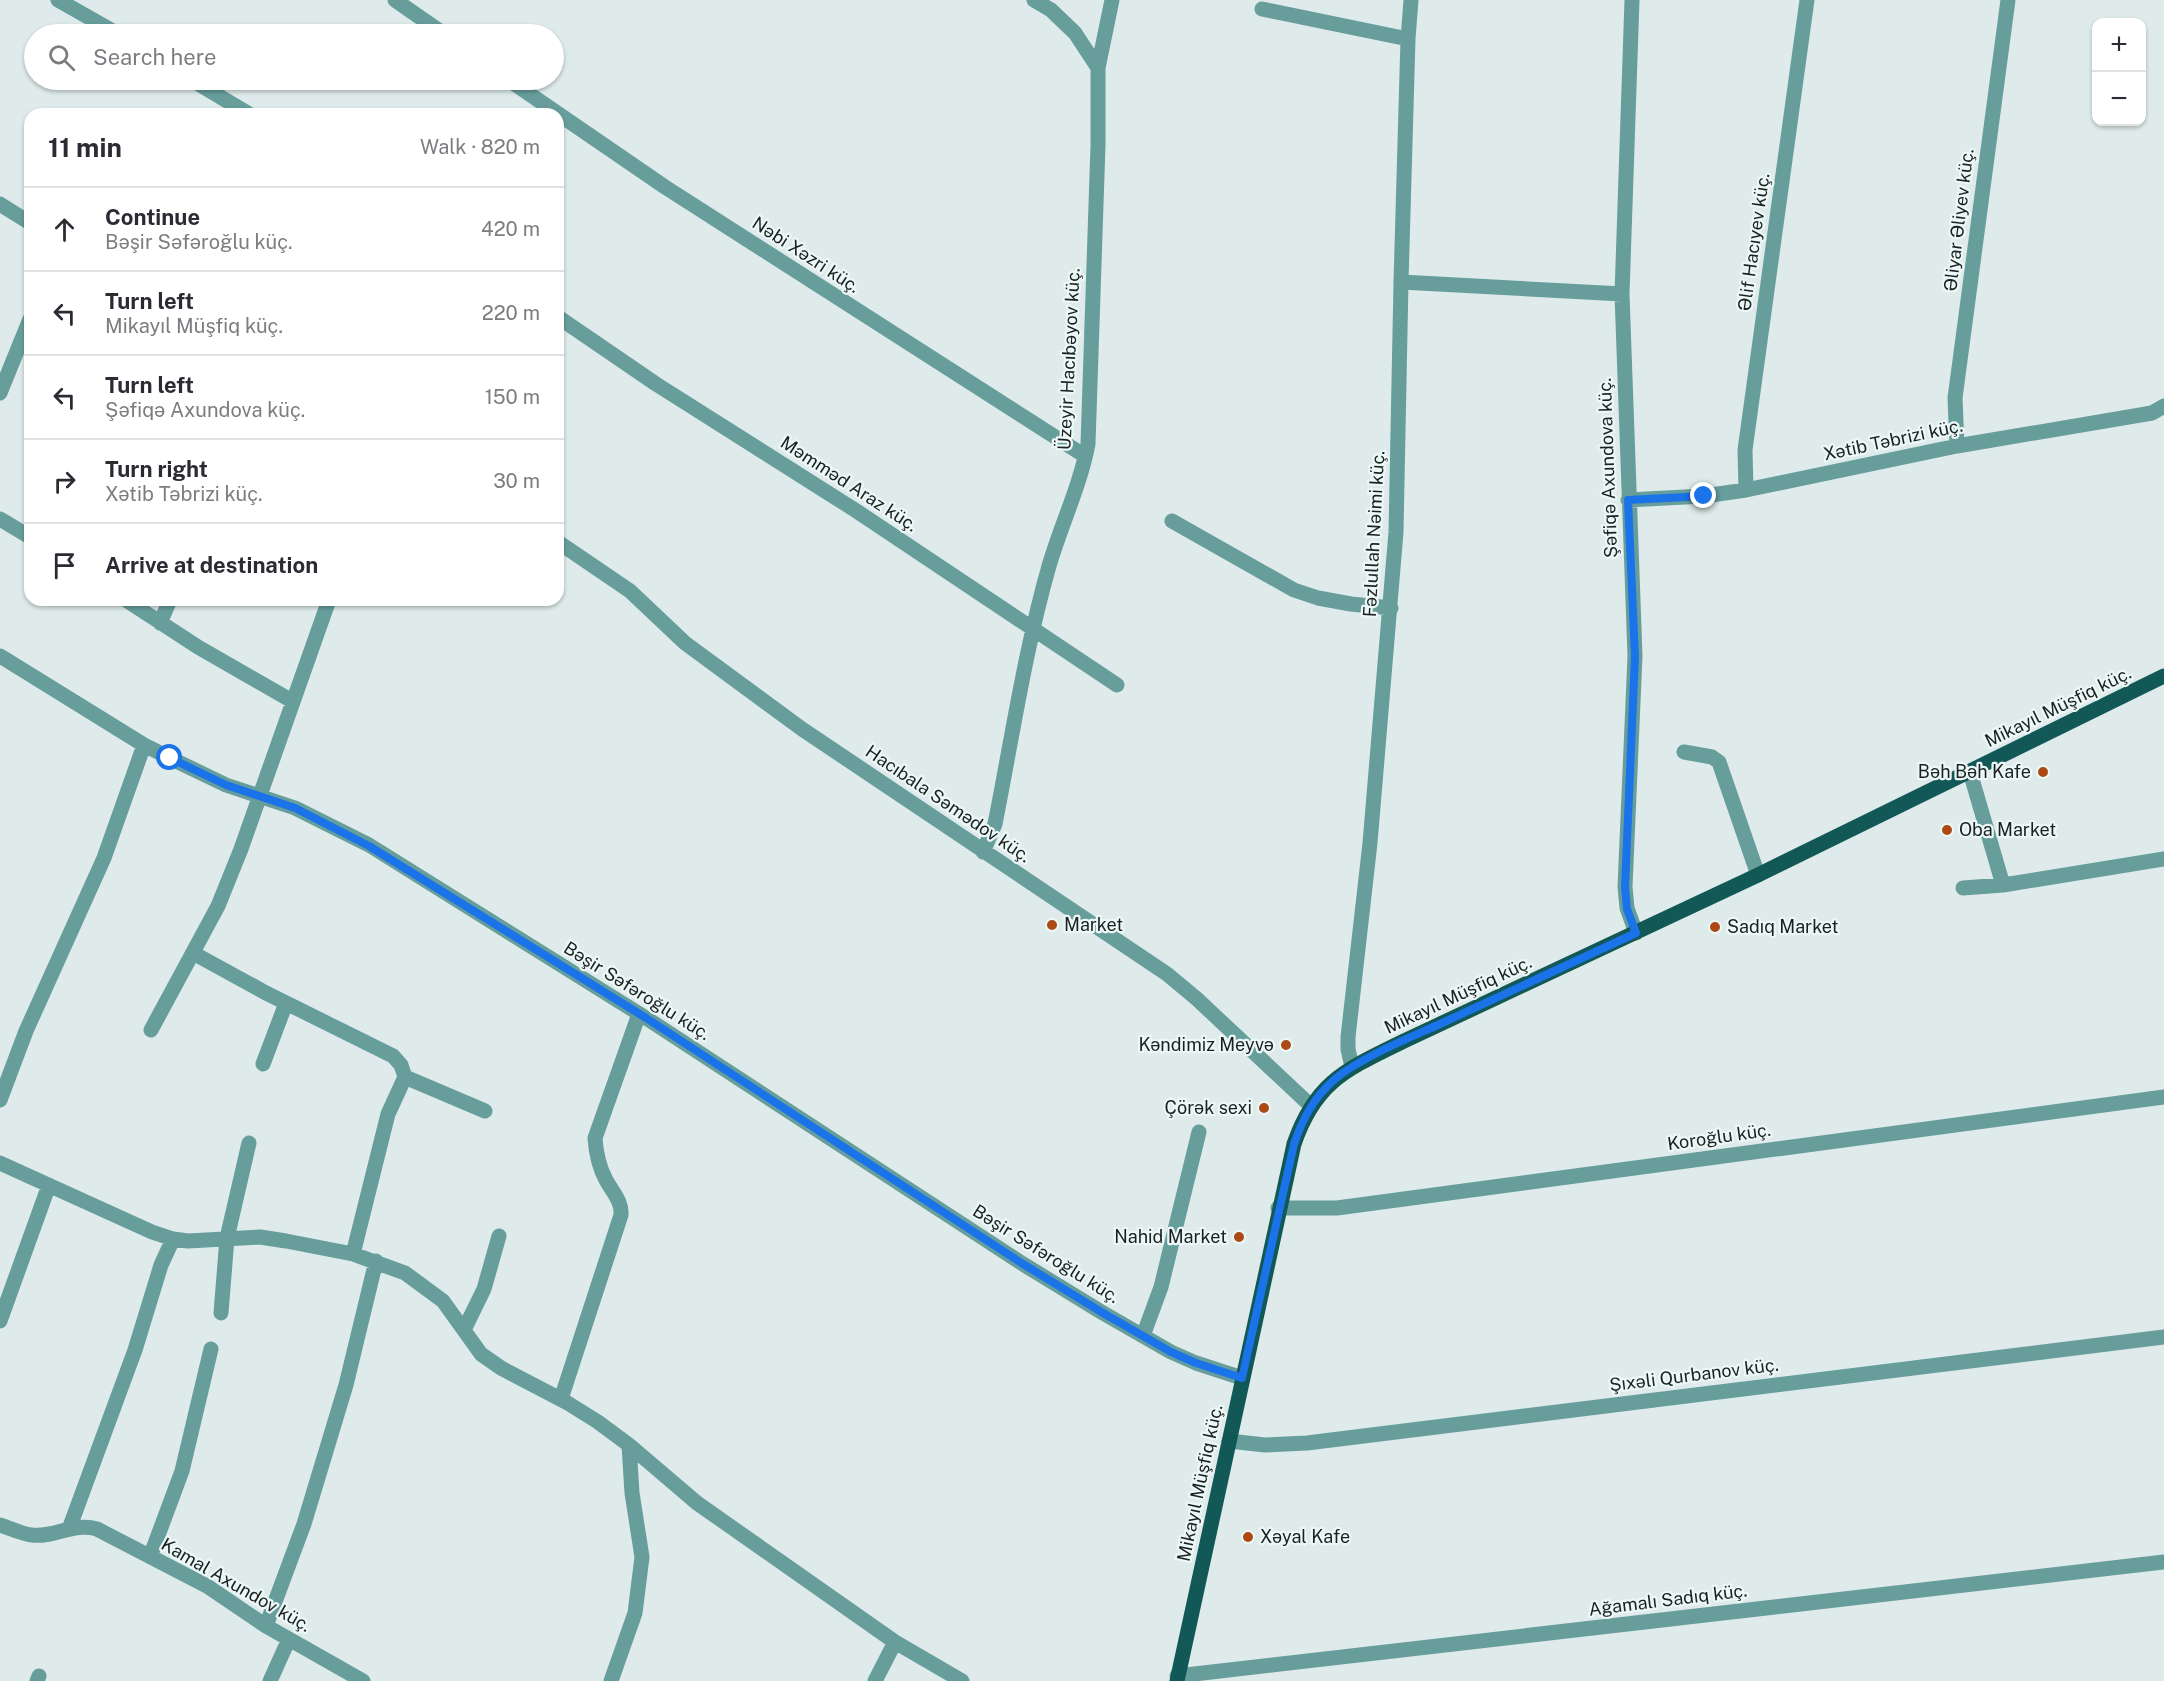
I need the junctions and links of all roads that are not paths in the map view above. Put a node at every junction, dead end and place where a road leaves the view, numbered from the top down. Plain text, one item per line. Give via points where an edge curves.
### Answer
1 (58, 0) edge
2 (395, 0) edge
3 (1034, 0) edge
4 (1112, 0) edge
5 (1411, 0) edge
6 (1632, 0) edge
7 (1808, 0) edge
8 (2007, 0) edge
9 (1262, 9) dead end
10 (100, 24) edge
11 (430, 24) edge
12 (1408, 39) junction
13 (1098, 68) junction
14 (209, 90) edge
15 (524, 90) edge
16 (239, 108) edge
17 (550, 108) edge
18 (564, 118) edge
19 (0, 204) edge
20 (24, 219) edge
21 (1401, 282) junction
22 (1622, 294) junction
23 (564, 321) edge
24 (24, 334) edge
25 (0, 393) edge
26 (2164, 406) edge
27 (1957, 446) junction
28 (1085, 456) junction
29 (1746, 490) junction
30 (1628, 500) junction
31 (0, 519) edge
32 (1172, 521) dead end
33 (24, 533) edge
34 (564, 546) edge
35 (135, 606) edge
36 (167, 606) edge
37 (327, 606) edge
38 (1391, 608) junction
39 (160, 623) junction
40 (1034, 629) junction
41 (0, 656) edge
42 (2164, 676) edge
43 (1117, 685) dead end
44 (292, 701) junction
45 (144, 745) junction
46 (1684, 752) dead end
47 (1970, 772) junction
48 (260, 795) junction
49 (983, 852) junction
50 (2164, 859) edge
51 (1758, 875) junction
52 (2003, 885) junction
53 (1963, 888) dead end
54 (1636, 933) junction
55 (193, 952) junction
56 (286, 1003) junction
57 (639, 1014) junction
58 (151, 1030) dead end
59 (263, 1064) dead end
60 (1352, 1067) junction
61 (405, 1077) junction
62 (2164, 1097) edge
63 (0, 1100) edge
64 (1311, 1106) junction
65 (486, 1111) dead end
66 (1199, 1132) dead end
67 (249, 1143) dead end
68 (0, 1163) edge
69 (49, 1185) junction
70 (1278, 1208) junction
71 (499, 1236) dead end
72 (227, 1238) junction
73 (173, 1239) junction
74 (353, 1254) junction
75 (376, 1261) junction
76 (221, 1313) dead end
77 (0, 1321) edge
78 (464, 1330) junction
79 (1143, 1336) junction
80 (2164, 1337) edge
81 (211, 1349) dead end
82 (1242, 1378) junction
83 (561, 1399) junction
84 (1229, 1441) junction
85 (628, 1445) junction
86 (0, 1525) edge
87 (69, 1529) junction
88 (150, 1557) junction
89 (2164, 1562) edge
90 (266, 1626) junction
91 (290, 1639) junction
92 (895, 1642) junction
93 (1177, 1679) edge
94 (270, 1681) edge
95 (363, 1681) edge
96 (611, 1681) edge
97 (875, 1681) edge
98 (962, 1681) edge

1 - 10 street
2 - 11 street
3 - 13 street via 1075,33
4 - 13 street, Üzeyir Hacıbəyov küç.
5 - 12 street, Fəzlullah Nəimi küç.
6 - 22 street, Şəfiqə Axundova küç.
7 - 29 street, Əlif Hacıyev küç. via 1745,450
8 - 27 street, Əliyar Əliyev küç. via 1955,398
9 - 12 street
12 - 21 street, Fəzlullah Nəimi küç.
13 - 28 street, Üzeyir Hacıbəyov küç.
14 - 16 street
15 - 17 street, Nəbi Xəzri küç.
18 - 28 street, Nəbi Xəzri küç. via 665,187
19 - 20 street
21 - 22 street
21 - 38 street, Fəzlullah Nəimi küç.
22 - 30 street, Şəfiqə Axundova küç.
23 - 40 street, Məmməd Araz küç.
24 - 25 street
26 - 27 street, Xətib Təbrizi küç. via 2151,413
27 - 29 street, Xətib Təbrizi küç.
28 - 40 street, Üzeyir Hacıbəyov küç. via 1049,566
29 - 30 street, Xətib Təbrizi küç.
30 - 54 street, Şəfiqə Axundova küç. via 1635,656 1625,887 1627,909
31 - 33 street
32 - 38 street via 1294,590 1318,598
34 - 49 street, Hacıbala Səmədov küç. via 630,591 718,669
35 - 39 street
36 - 39 street
37 - 44 street
38 - 60 street, Fəzlullah Nəimi küç. via 1348,1036
39 - 44 street
40 - 43 street, Məmməd Araz küç.
40 - 49 street, Üzeyir Hacıbəyov küç. via 995,824
41 - 45 street, Bəşir Səfəroğlu küç.
42 - 47 main road, Mikayıl Müşfiq küç.
44 - 48 street
45 - 48 street, Bəşir Səfəroğlu küç. via 226,785
45 - 63 street via 104,858 26,1031
46 - 51 street via 1719,762
47 - 51 main road, Mikayıl Müşfiq küç.
47 - 52 street
48 - 55 street via 218,906
48 - 57 street, Bəşir Səfəroğlu küç. via 295,808 369,846
49 - 64 street, Hacıbala Səmədov küç. via 1167,974
50 - 52 street
51 - 54 main road, Mikayıl Müşfiq küç.
52 - 53 street
54 - 60 main road, Mikayıl Müşfiq küç.
55 - 56 street
55 - 58 street
56 - 59 street
56 - 61 street via 393,1056
57 - 79 street, Bəşir Səfəroğlu küç. via 1023,1264
57 - 83 street via 595,1138 598,1160 620,1202 621,1215
60 - 64 main road, Mikayıl Müşfiq küç. via 1336,1078
61 - 65 street
61 - 74 street via 388,1114
62 - 70 street, Koroğlu küç. via 1337,1208
64 - 70 main road, Mikayıl Müşfiq küç. via 1294,1144
66 - 79 street via 1161,1287
67 - 72 street
68 - 69 street
69 - 73 street
69 - 77 street
70 - 82 main road, Mikayıl Müşfiq küç.
71 - 78 street via 484,1289
72 - 73 street
72 - 74 street via 260,1237
72 - 76 street
73 - 87 street
74 - 75 street
75 - 78 street via 405,1274 443,1301
75 - 90 street via 346,1385 304,1524
78 - 83 street via 481,1354
79 - 82 street, Bəşir Səfəroğlu küç. via 1196,1363
80 - 84 street, Şıxəli Qurbanov küç. via 1307,1443 1265,1445
81 - 88 street via 182,1471
82 - 84 main road, Mikayıl Müşfiq küç.
83 - 85 street
84 - 93 main road, Mikayıl Müşfiq küç.
85 - 92 street via 697,1503
85 - 96 street via 642,1557 635,1613
86 - 87 street via 32,1535
87 - 88 street, Kamal Axundov küç. via 87,1526
88 - 90 street, Kamal Axundov küç. via 207,1586
89 - 93 street, Ağamalı Sadıq küç.
90 - 91 street, Kamal Axundov küç.
91 - 94 street
91 - 95 street, Kamal Axundov küç.
92 - 97 street
92 - 98 street

